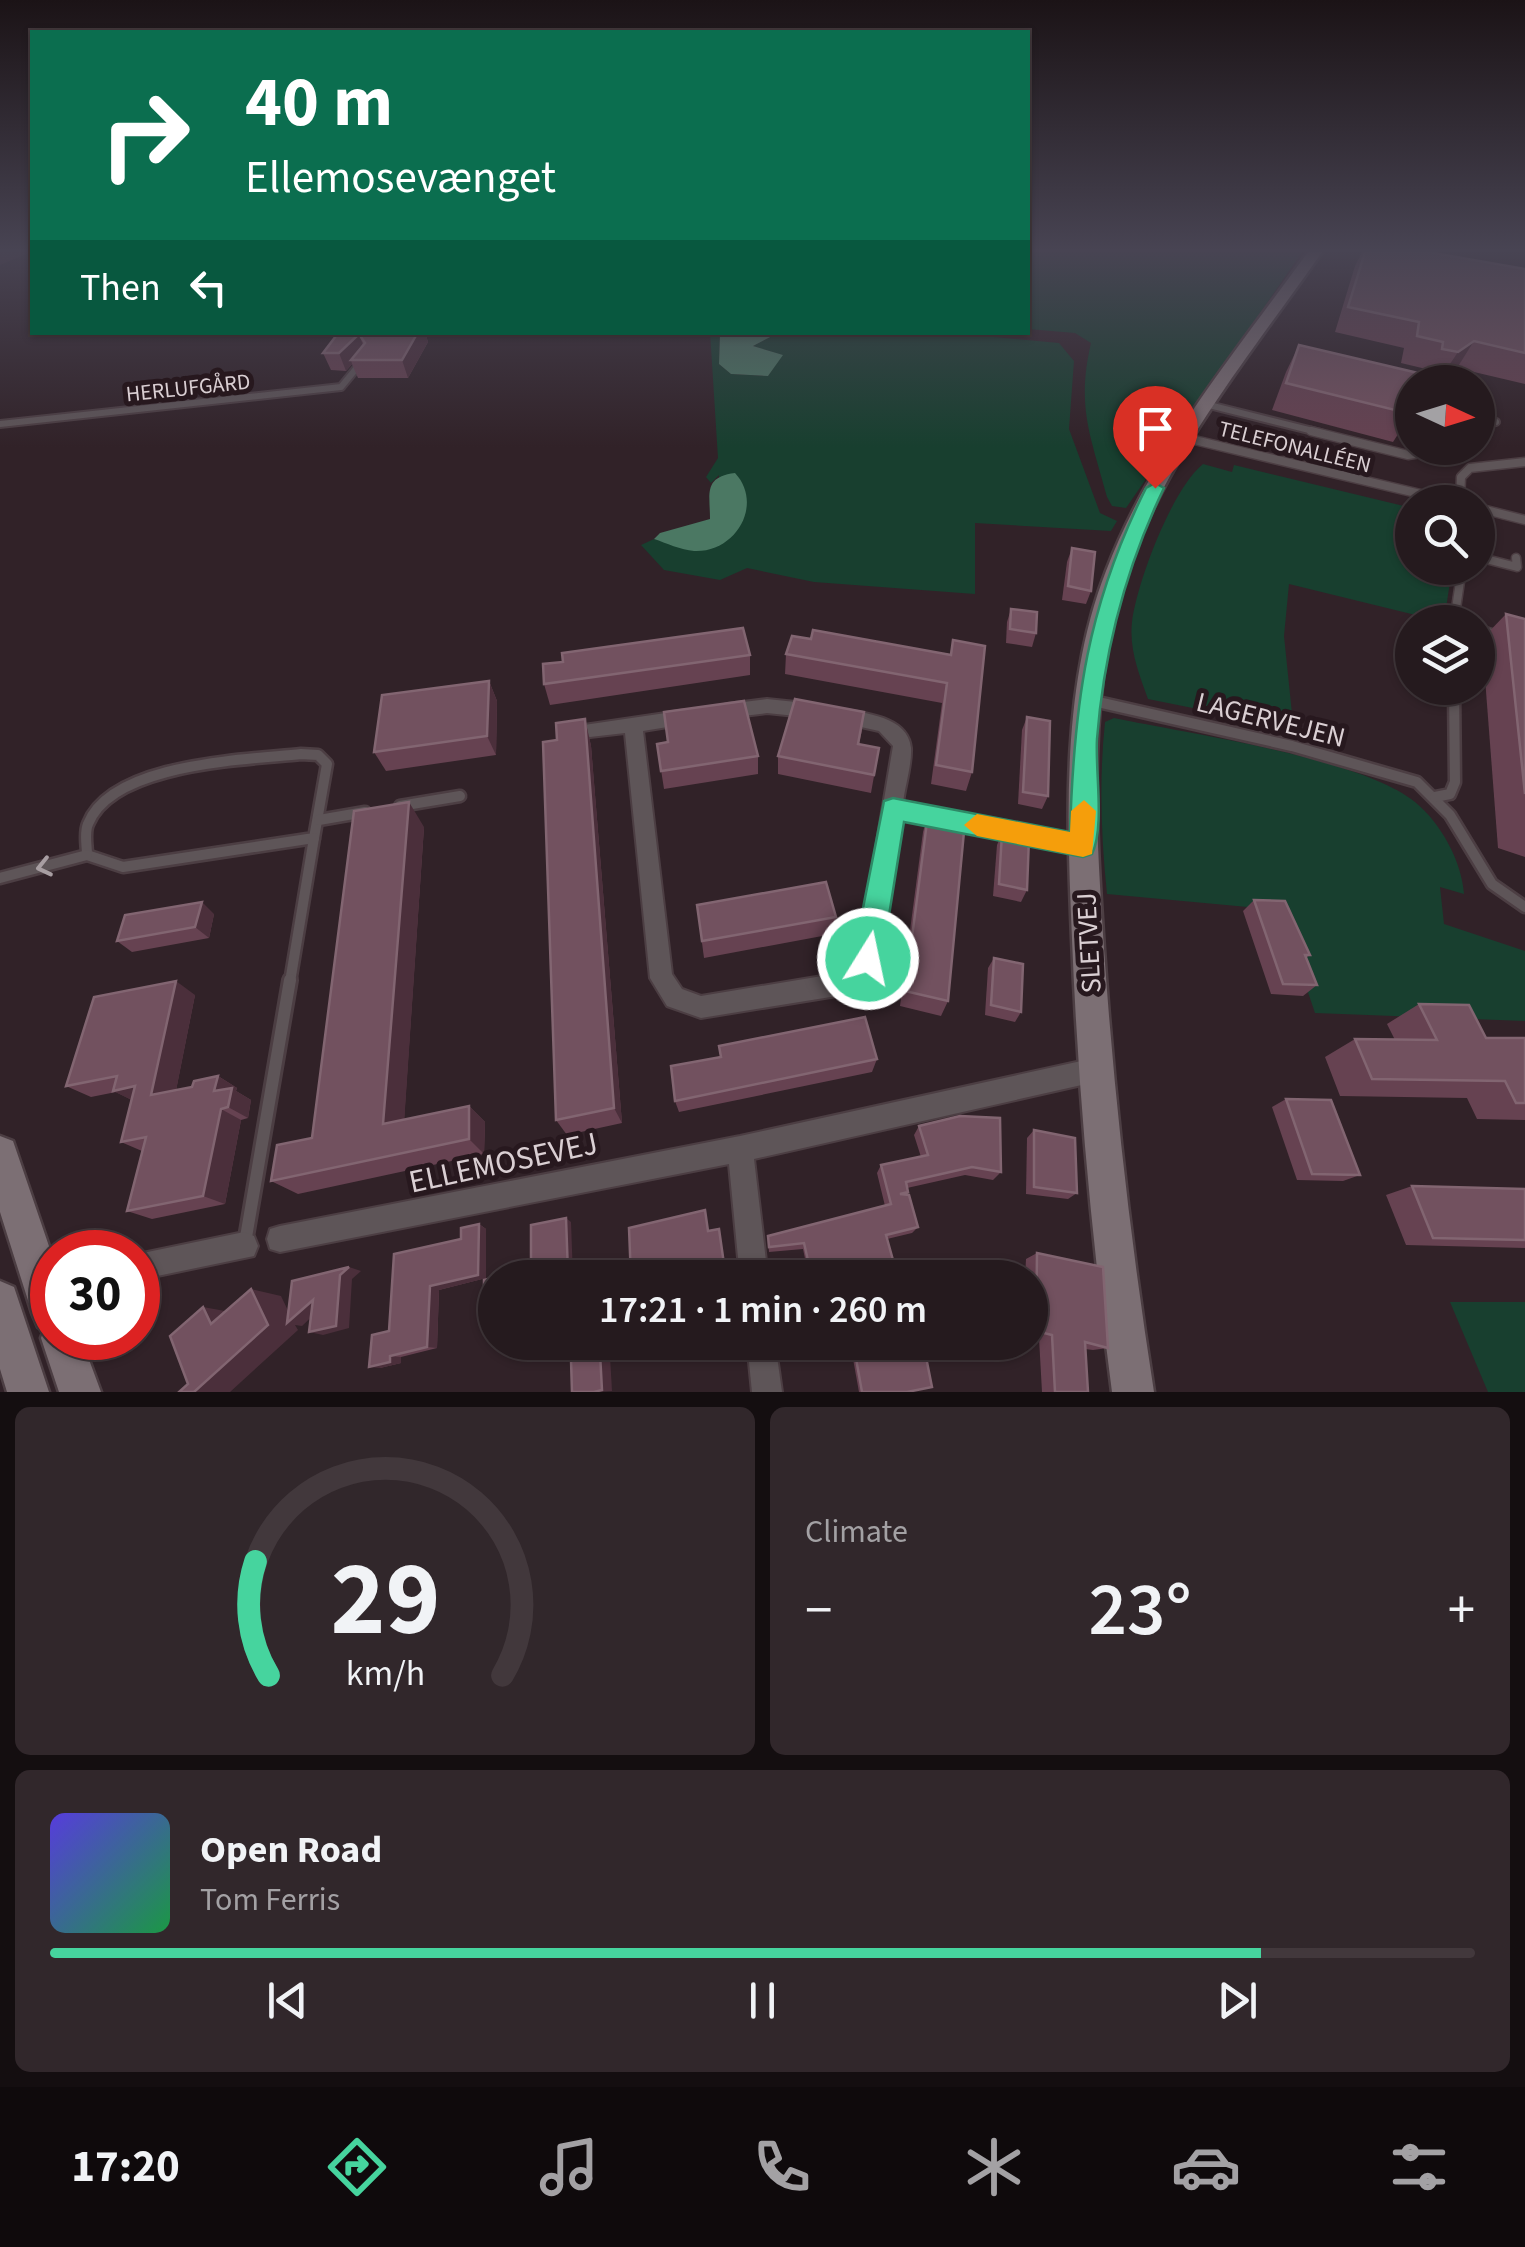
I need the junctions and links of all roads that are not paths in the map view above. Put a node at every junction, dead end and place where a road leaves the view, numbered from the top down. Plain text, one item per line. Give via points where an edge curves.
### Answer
1 (1270, 317) edge
2 (365, 358) edge
3 (1209, 405) junction
4 (0, 424) edge
5 (1186, 438) junction
6 (1395, 452) edge
7 (1525, 462) edge
8 (1460, 485) edge
9 (1395, 487) edge
10 (1495, 512) edge
11 (1525, 520) edge
12 (1495, 560) edge
13 (1525, 574) edge
14 (1495, 634) edge
15 (1509, 638) edge
16 (1089, 700) junction
17 (1454, 705) edge
18 (633, 724) junction
19 (590, 730) edge
20 (460, 796) dead end
21 (1435, 797) junction
22 (389, 808) edge
23 (893, 809) junction
24 (372, 811) edge
25 (318, 820) junction
26 (316, 838) junction
27 (1083, 846) junction
28 (87, 854) junction
29 (0, 878) edge
30 (1525, 907) edge
31 (1095, 1070) junction
32 (740, 1148) junction
33 (0, 1154) edge
34 (280, 1240) dead end
35 (244, 1246) joint
36 (30, 1253) edge
37 (752, 1260) edge
38 (160, 1263) edge
39 (0, 1301) edge
40 (69, 1360) edge
41 (764, 1360) edge
42 (28, 1392) edge
43 (80, 1392) edge
44 (767, 1392) edge
45 (1133, 1392) edge

1 - 3 street, SLETVEJ
2 - 4 lane, HERLUFGÅRD via 341,387
3 - 5 street, SLETVEJ
3 - 6 lane
5 - 9 lane, TELEFONALLÉEN
5 - 16 street, SLETVEJ via 1123,553
7 - 8 lane via 1470,468
10 - 11 lane
12 - 13 lane via 1516,563
14 - 15 lane
16 - 21 lane, LAGERVEJEN via 1286,743 1413,780
16 - 27 street, SLETVEJ
17 - 21 lane via 1454,782 1450,794
18 - 19 street
18 - 23 street via 768,706 884,724 902,746
18 - 23 street via 661,978 675,998 702,1007 858,976 868,959
20 - 22 lane
21 - 30 lane via 1487,877 1507,900
23 - 27 street
24 - 25 lane
25 - 26 lane
25 - 28 lane via 327,764 318,755 158,774 114,793 97,810 88,824
26 - 28 lane via 123,866
26 - 35 lane
27 - 31 street, SLETVEJ
28 -> 29 lane
31 - 32 street, ELLEMOSEVEJ
31 - 45 street, SLETVEJ
32 - 34 street, ELLEMOSEVEJ
32 - 37 street
33 - 36 street
35 - 38 street
39 - 42 street
40 - 43 street
41 - 44 street

